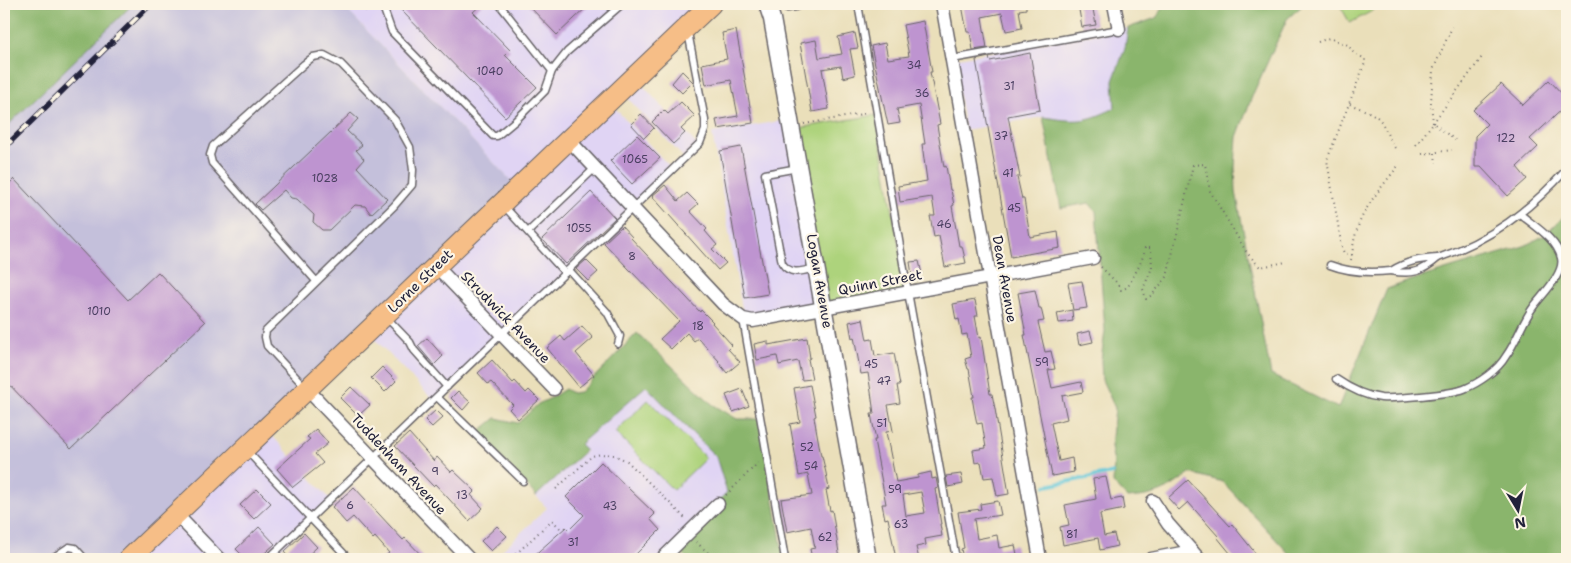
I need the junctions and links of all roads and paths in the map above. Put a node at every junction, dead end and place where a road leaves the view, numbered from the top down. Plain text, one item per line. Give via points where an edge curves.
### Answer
1 (360, 4) edge
2 (382, 4) edge
3 (499, 4) edge
4 (622, 4) edge
5 (711, 4) edge
6 (767, 4) edge
7 (858, 4) edge
8 (942, 4) edge
9 (1114, 4) edge
10 (687, 27) junction
11 (1452, 27) dead end
12 (1119, 29) joint
13 (1318, 42) dead end
14 (1482, 57) dead end
15 (952, 59) junction
16 (552, 71) junction
17 (1350, 104) junction
18 (876, 112) junction
19 (1433, 123) junction
20 (792, 126) junction
21 (568, 139) junction
22 (1455, 140) dead end
23 (1416, 145) dead end
24 (1396, 149) dead end
25 (1452, 150) dead end
26 (1435, 152) junction
27 (1422, 154) dead end
28 (1436, 163) dead end
29 (1398, 166) dead end
30 (595, 168) junction
31 (799, 168) junction
32 (1567, 169) edge
33 (501, 203) junction
34 (632, 208) junction
35 (1520, 214) junction
36 (528, 232) junction
37 (1352, 256) junction
38 (1093, 258) joint
39 (1438, 258) junction
40 (1286, 262) dead end
41 (1330, 265) dead end
42 (436, 266) junction
43 (817, 268) junction
44 (1349, 270) junction
45 (567, 271) junction
46 (1391, 271) junction
47 (990, 277) junction
48 (316, 281) junction
49 (908, 292) junction
50 (825, 308) junction
51 (384, 316) junction
52 (744, 319) junction
53 (502, 334) junction
54 (618, 344) dead end
55 (1336, 379) dead end
56 (448, 387) junction
57 (307, 389) junction
58 (554, 389) dead end
59 (437, 397) junction
60 (244, 449) junction
61 (767, 455) junction
62 (373, 459) junction
63 (523, 481) dead end
64 (556, 489) dead end
65 (1153, 502) dead end
66 (718, 504) joint
67 (176, 514) junction
68 (311, 518) junction
69 (562, 530) dead end
70 (690, 531) junction
71 (1195, 555) edge
72 (51, 559) edge
73 (85, 559) edge
74 (129, 559) edge
75 (219, 559) edge
76 (268, 559) edge
77 (349, 559) edge
78 (468, 559) edge
79 (515, 559) edge
80 (662, 559) edge
81 (715, 559) edge
82 (785, 559) edge
83 (868, 559) edge
84 (956, 559) edge
85 (1040, 559) edge
86 (1151, 559) edge

1 - 2 lane via 367,7
2 - 16 lane via 392,32 492,136 497,136 515,121 545,91
3 - 16 lane
4 - 16 lane via 567,52
5 - 10 main road, Lorne Street
6 - 20 street, Logan Avenue
7 - 18 lane
8 - 15 street, Dean Avenue
9 - 12 street
10 - 21 main road, Lorne Street
10 - 34 lane via 705,120 704,136
11 - 19 path via 1432,75 1430,103
12 - 15 lane
13 - 17 path via 1329,38 1348,45 1365,59
14 - 19 path
15 - 47 street, Dean Avenue
17 - 24 path via 1375,115
17 - 37 path via 1327,160 1342,248 1344,253
18 - 20 path
18 - 49 lane
19 - 22 path
19 - 23 path
20 - 31 street, Logan Avenue
21 - 30 street
21 - 33 main road, Lorne Street
25 - 26 path
26 - 27 path
26 - 28 path
29 - 37 path via 1363,214
30 - 34 street
30 - 36 lane
31 - 43 street, Logan Avenue
31 - 43 lane via 765,174 782,263 791,271
32 - 35 lane
33 - 36 lane
33 - 42 main road, Lorne Street
34 - 45 lane
34 - 52 street via 723,304
35 - 39 lane via 1492,234
35 - 55 lane via 1556,247 1562,265 1556,278 1532,308 1506,357 1488,374 1464,389 1381,398 1351,389
36 - 45 lane
37 - 44 path
38 - 40 path via 1121,290 1128,287 1142,262 1145,248 1151,248 1152,268 1143,289 1146,298 1152,295 1167,277 1193,165 1205,164 1210,191 1247,253 1260,268
38 - 47 street, Quinn Street
39 - 46 lane via 1419,259
39 - 46 lane via 1421,270 1406,274
41 - 44 lane
42 - 51 main road, Lorne Street
42 - 53 street, Strudwick Avenue
43 - 50 street, Logan Avenue
44 - 46 lane
45 - 53 lane
45 - 54 lane via 607,312 620,336
47 - 49 street, Quinn Street
47 - 85 street, Dean Avenue
48 - 48 lane via 394,206 412,185 413,170 410,147 395,120 341,64 324,55 313,57 304,64 213,146 210,155 212,164
48 - 57 lane via 270,325 265,337 267,346
49 - 50 street, Quinn Street
49 - 84 lane
50 - 52 street, Quinn Street
50 - 83 street, Logan Avenue
51 - 56 lane
51 - 57 main road, Lorne Street
52 - 61 lane
53 - 56 lane
53 - 58 street, Strudwick Avenue
56 - 59 lane
57 - 60 main road, Lorne Street
57 - 62 street, Tuddenham Avenue
59 - 62 lane
59 - 63 lane
60 - 67 main road, Lorne Street
60 - 68 lane
61 - 66 path
61 - 82 lane
62 - 68 lane
62 - 78 street, Tuddenham Avenue
64 - 70 path via 592,456 614,455 628,461
65 - 71 street
66 - 70 street
67 - 74 main road, Lorne Street
67 - 75 street
68 - 76 lane
68 - 77 lane
69 - 79 path via 552,520 516,554
70 - 80 street
70 - 81 path
71 - 86 street
72 - 73 lane via 69,547

